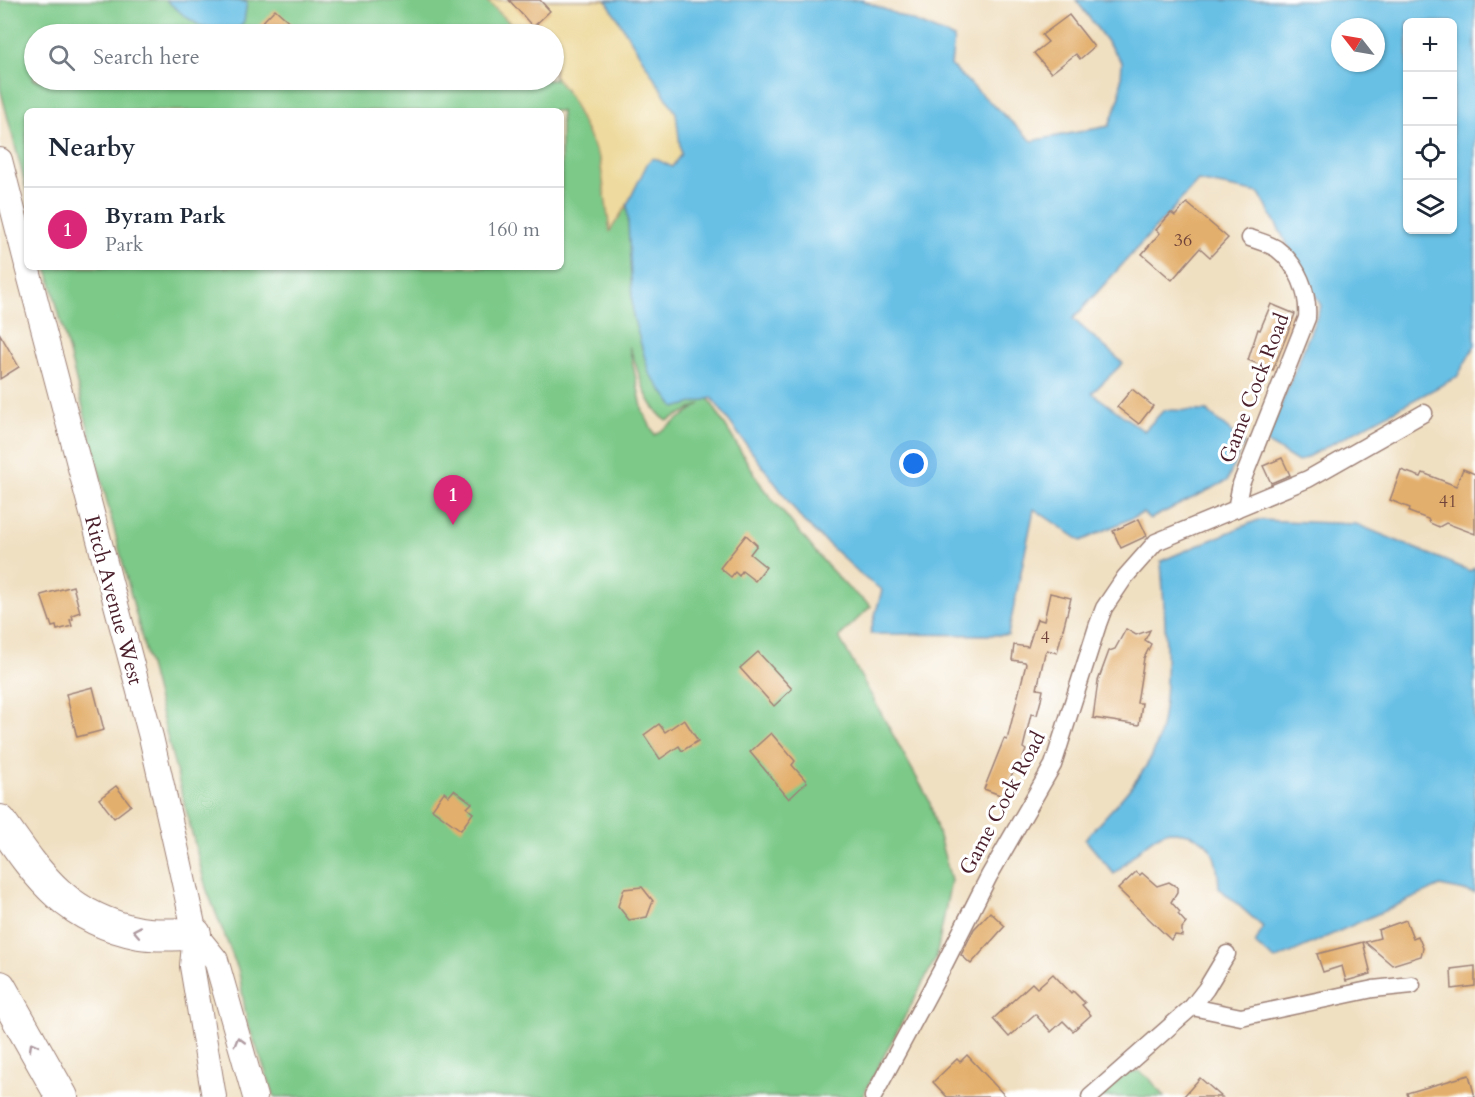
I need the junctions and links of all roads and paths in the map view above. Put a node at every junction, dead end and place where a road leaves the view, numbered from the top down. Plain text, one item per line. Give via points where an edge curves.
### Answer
1 (0, 160) edge
2 (1250, 238) dead end
3 (24, 254) edge
4 (28, 270) edge
5 (1424, 413) dead end
6 (1236, 509) junction
7 (0, 820) edge
8 (195, 934) junction
9 (1227, 954) dead end
10 (1412, 985) dead end
11 (0, 987) edge
12 (1192, 1007) junction
13 (62, 1097) edge
14 (214, 1097) edge
15 (255, 1097) edge
16 (873, 1097) edge
17 (1090, 1097) edge

1 - 3 main road, Ritch Avenue West
2 - 6 street, Game Cock Road via 1276,249 1290,263 1308,302 1307,318 1241,484
4 - 8 main road, Ritch Avenue West via 151,737
5 - 6 street, Game Cock Road via 1308,479
6 - 16 street, Game Cock Road via 1156,542 1104,608 1053,765 989,876
8 -> 7 highway via 142,933 81,911 42,879
8 - 14 main road, Ritch Avenue West via 192,966
15 -> 8 main road, Ritch Avenue West via 216,960
9 - 12 street
10 - 12 street via 1373,989 1241,1017
13 -> 11 highway
12 - 17 street

